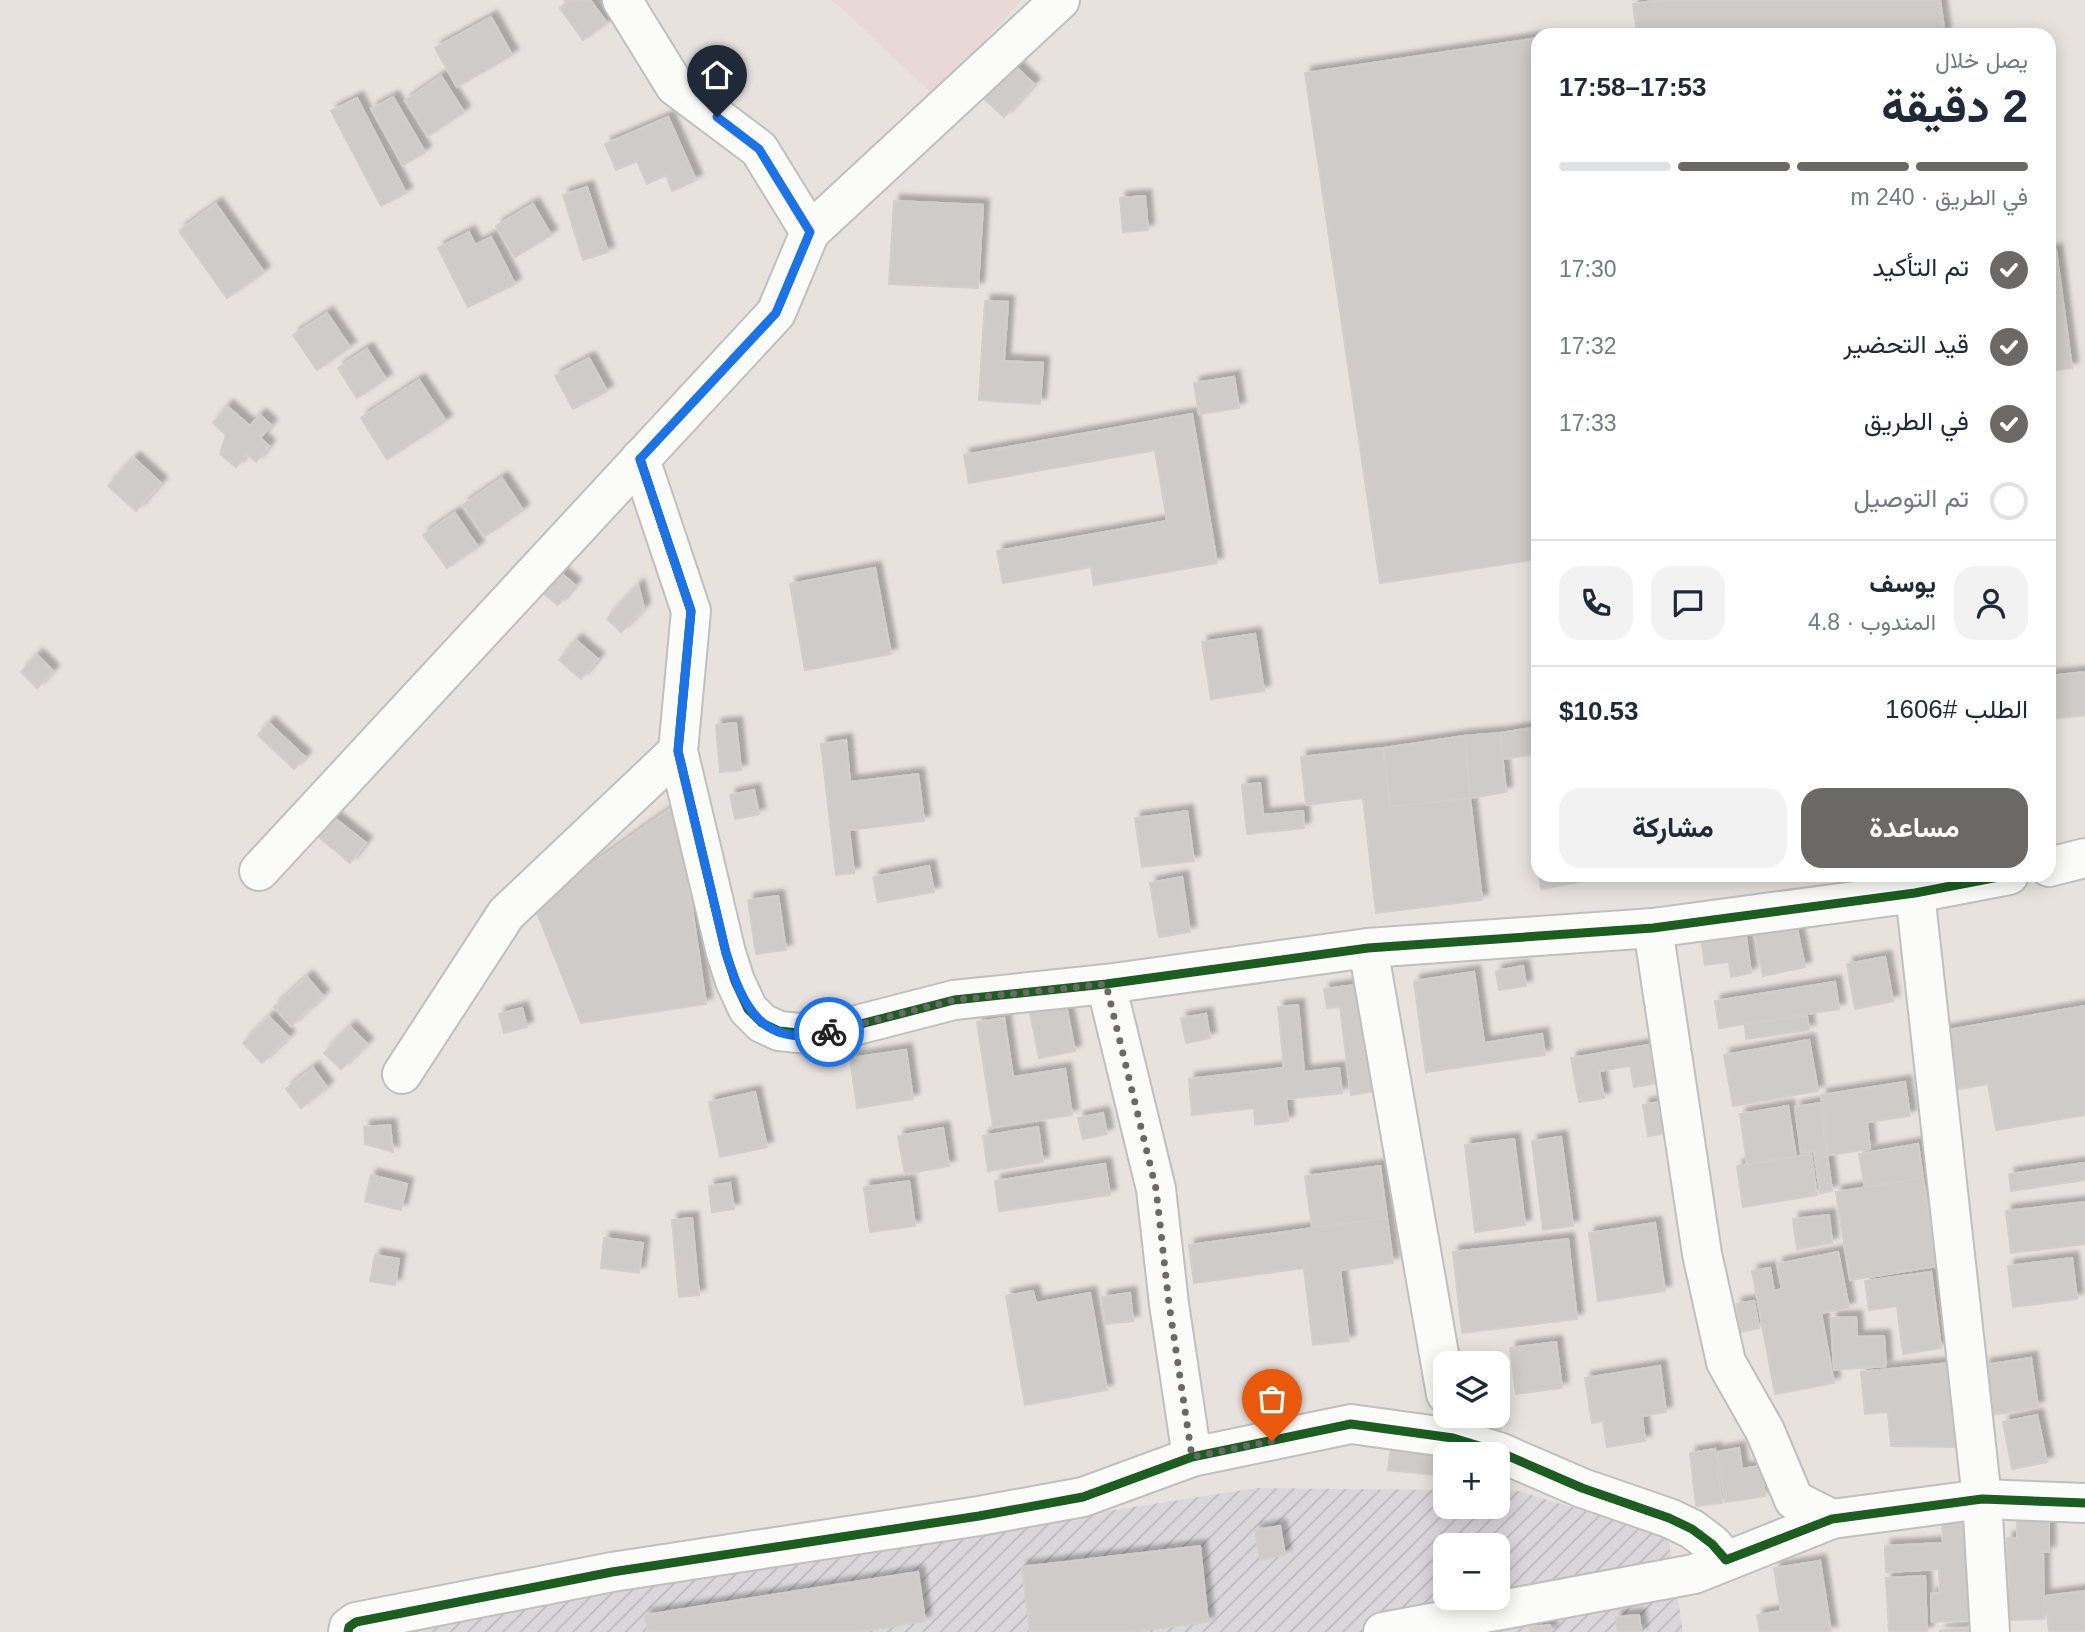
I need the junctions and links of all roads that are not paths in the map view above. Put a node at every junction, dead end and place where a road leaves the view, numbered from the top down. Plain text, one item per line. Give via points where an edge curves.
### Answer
1 (622, 0) edge
2 (1060, 0) edge
3 (810, 232) junction
4 (640, 459) junction
5 (678, 751) junction
6 (2085, 858) edge
7 (2056, 865) edge
8 (259, 871) dead end
9 (1972, 882) edge
10 (1915, 893) junction
11 (1653, 928) junction
12 (1368, 948) junction
13 (1106, 984) junction
14 (402, 1074) dead end
15 (1438, 1351) edge
16 (1433, 1426) edge
17 (1453, 1428) edge
18 (1192, 1457) junction
19 (1982, 1499) junction
20 (2085, 1503) edge
21 (1832, 1519) junction
22 (1726, 1560) junction
23 (348, 1632) edge
24 (1383, 1632) edge
25 (1990, 1632) edge

1 - 3 street via 675,86 759,149
2 - 3 street
3 - 4 street via 776,313
4 - 5 street via 691,611
4 - 8 street
5 - 13 street via 726,953 748,1009 762,1023 779,1031 818,1035 954,1000
5 - 14 street via 506,914
6 - 7 street
9 - 10 street
10 - 11 street
10 - 19 street
11 - 12 street
11 - 21 street via 1702,1254 1726,1362 1765,1431 1794,1500
12 - 13 street
12 - 15 street
13 - 18 street via 1156,1189
16 - 18 street via 1351,1424
17 - 22 street via 1581,1488 1670,1518 1692,1529
18 - 23 street via 1083,1497 612,1572 356,1622
19 - 20 street
19 - 21 street
19 - 25 street
21 - 22 street
22 - 24 street via 1694,1574

